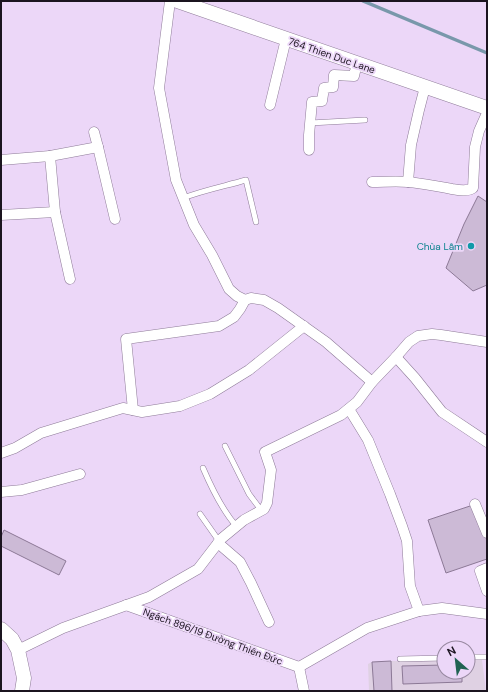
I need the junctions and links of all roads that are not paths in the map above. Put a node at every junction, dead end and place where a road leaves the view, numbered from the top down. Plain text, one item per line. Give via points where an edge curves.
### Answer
1 (170, 1) edge
2 (177, 1) edge
3 (286, 39) junction
4 (357, 63) junction
5 (426, 87) junction
6 (270, 105) dead end
7 (487, 108) edge
8 (487, 113) edge
9 (365, 120) dead end
10 (310, 123) junction
11 (94, 132) dead end
12 (98, 147) junction
13 (309, 150) dead end
14 (50, 156) junction
15 (1, 160) edge
16 (372, 182) dead end
17 (408, 182) junction
18 (183, 198) junction
19 (55, 212) junction
20 (1, 215) edge
21 (115, 219) dead end
22 (256, 222) dead end
23 (70, 279) dead end
24 (245, 300) junction
25 (304, 326) junction
26 (487, 342) edge
27 (396, 357) junction
28 (372, 382) junction
29 (349, 409) junction
30 (133, 410) junction
31 (487, 442) edge
32 (225, 446) dead end
33 (1, 453) edge
34 (203, 468) dead end
35 (80, 474) dead end
36 (1, 492) edge
37 (475, 504) dead end
38 (261, 510) junction
39 (200, 514) dead end
40 (237, 527) junction
41 (487, 533) edge
42 (219, 542) junction
43 (487, 568) edge
44 (487, 591) edge
45 (126, 605) junction
46 (419, 611) junction
47 (487, 614) edge
48 (269, 622) dead end
49 (1, 629) edge
50 (18, 650) junction
51 (487, 657) edge
52 (436, 658) edge
53 (476, 658) edge
54 (400, 659) dead end
55 (299, 667) junction
56 (22, 691) edge
57 (304, 691) edge

1 - 18 street via 159,88 176,180
2 - 3 street, 764 Thien Duc Lane
3 - 4 street, 764 Thien Duc Lane
3 - 6 street
4 - 5 street, 764 Thien Duc Lane
4 - 10 street via 354,76 334,75 333,87 324,88 322,101 312,102
5 - 7 street, 764 Thien Duc Lane
5 - 17 street via 412,145
8 - 17 street via 475,147 472,189 460,190
9 - 10 lane
10 - 13 street
11 - 12 street
12 - 14 street
12 - 21 street
14 - 15 street
14 - 19 street
16 - 17 street
18 - 22 lane via 246,180
18 - 24 street via 229,289
19 - 20 street
19 - 23 street
24 - 25 street via 264,300
24 - 30 street via 234,317 219,326 126,339
25 - 28 street
25 - 30 street via 249,370 210,394 180,406 142,412
26 - 27 street via 432,334 418,336
27 - 28 street
27 - 31 street via 442,412
28 - 29 street via 358,402
29 - 38 street via 342,415 265,452 271,470 267,504
29 - 46 street via 368,440 402,526 407,542 410,586
30 - 33 street via 123,408 42,433
32 - 38 lane via 249,494
34 - 40 lane via 222,507
35 - 36 street via 22,490
37 - 41 street
38 - 40 street
39 - 42 lane
40 - 42 street
42 - 45 street via 198,570 148,597
42 - 48 street via 240,562
43 - 44 street via 480,571
45 - 50 street via 63,628
45 - 55 street, Ngách 896/19 Đường Thiên Đức
46 - 47 street via 442,608
46 - 55 street via 367,628
49 - 50 street via 12,639
50 - 56 street via 24,678
51 - 53 lane
52 - 54 lane
55 - 57 street

